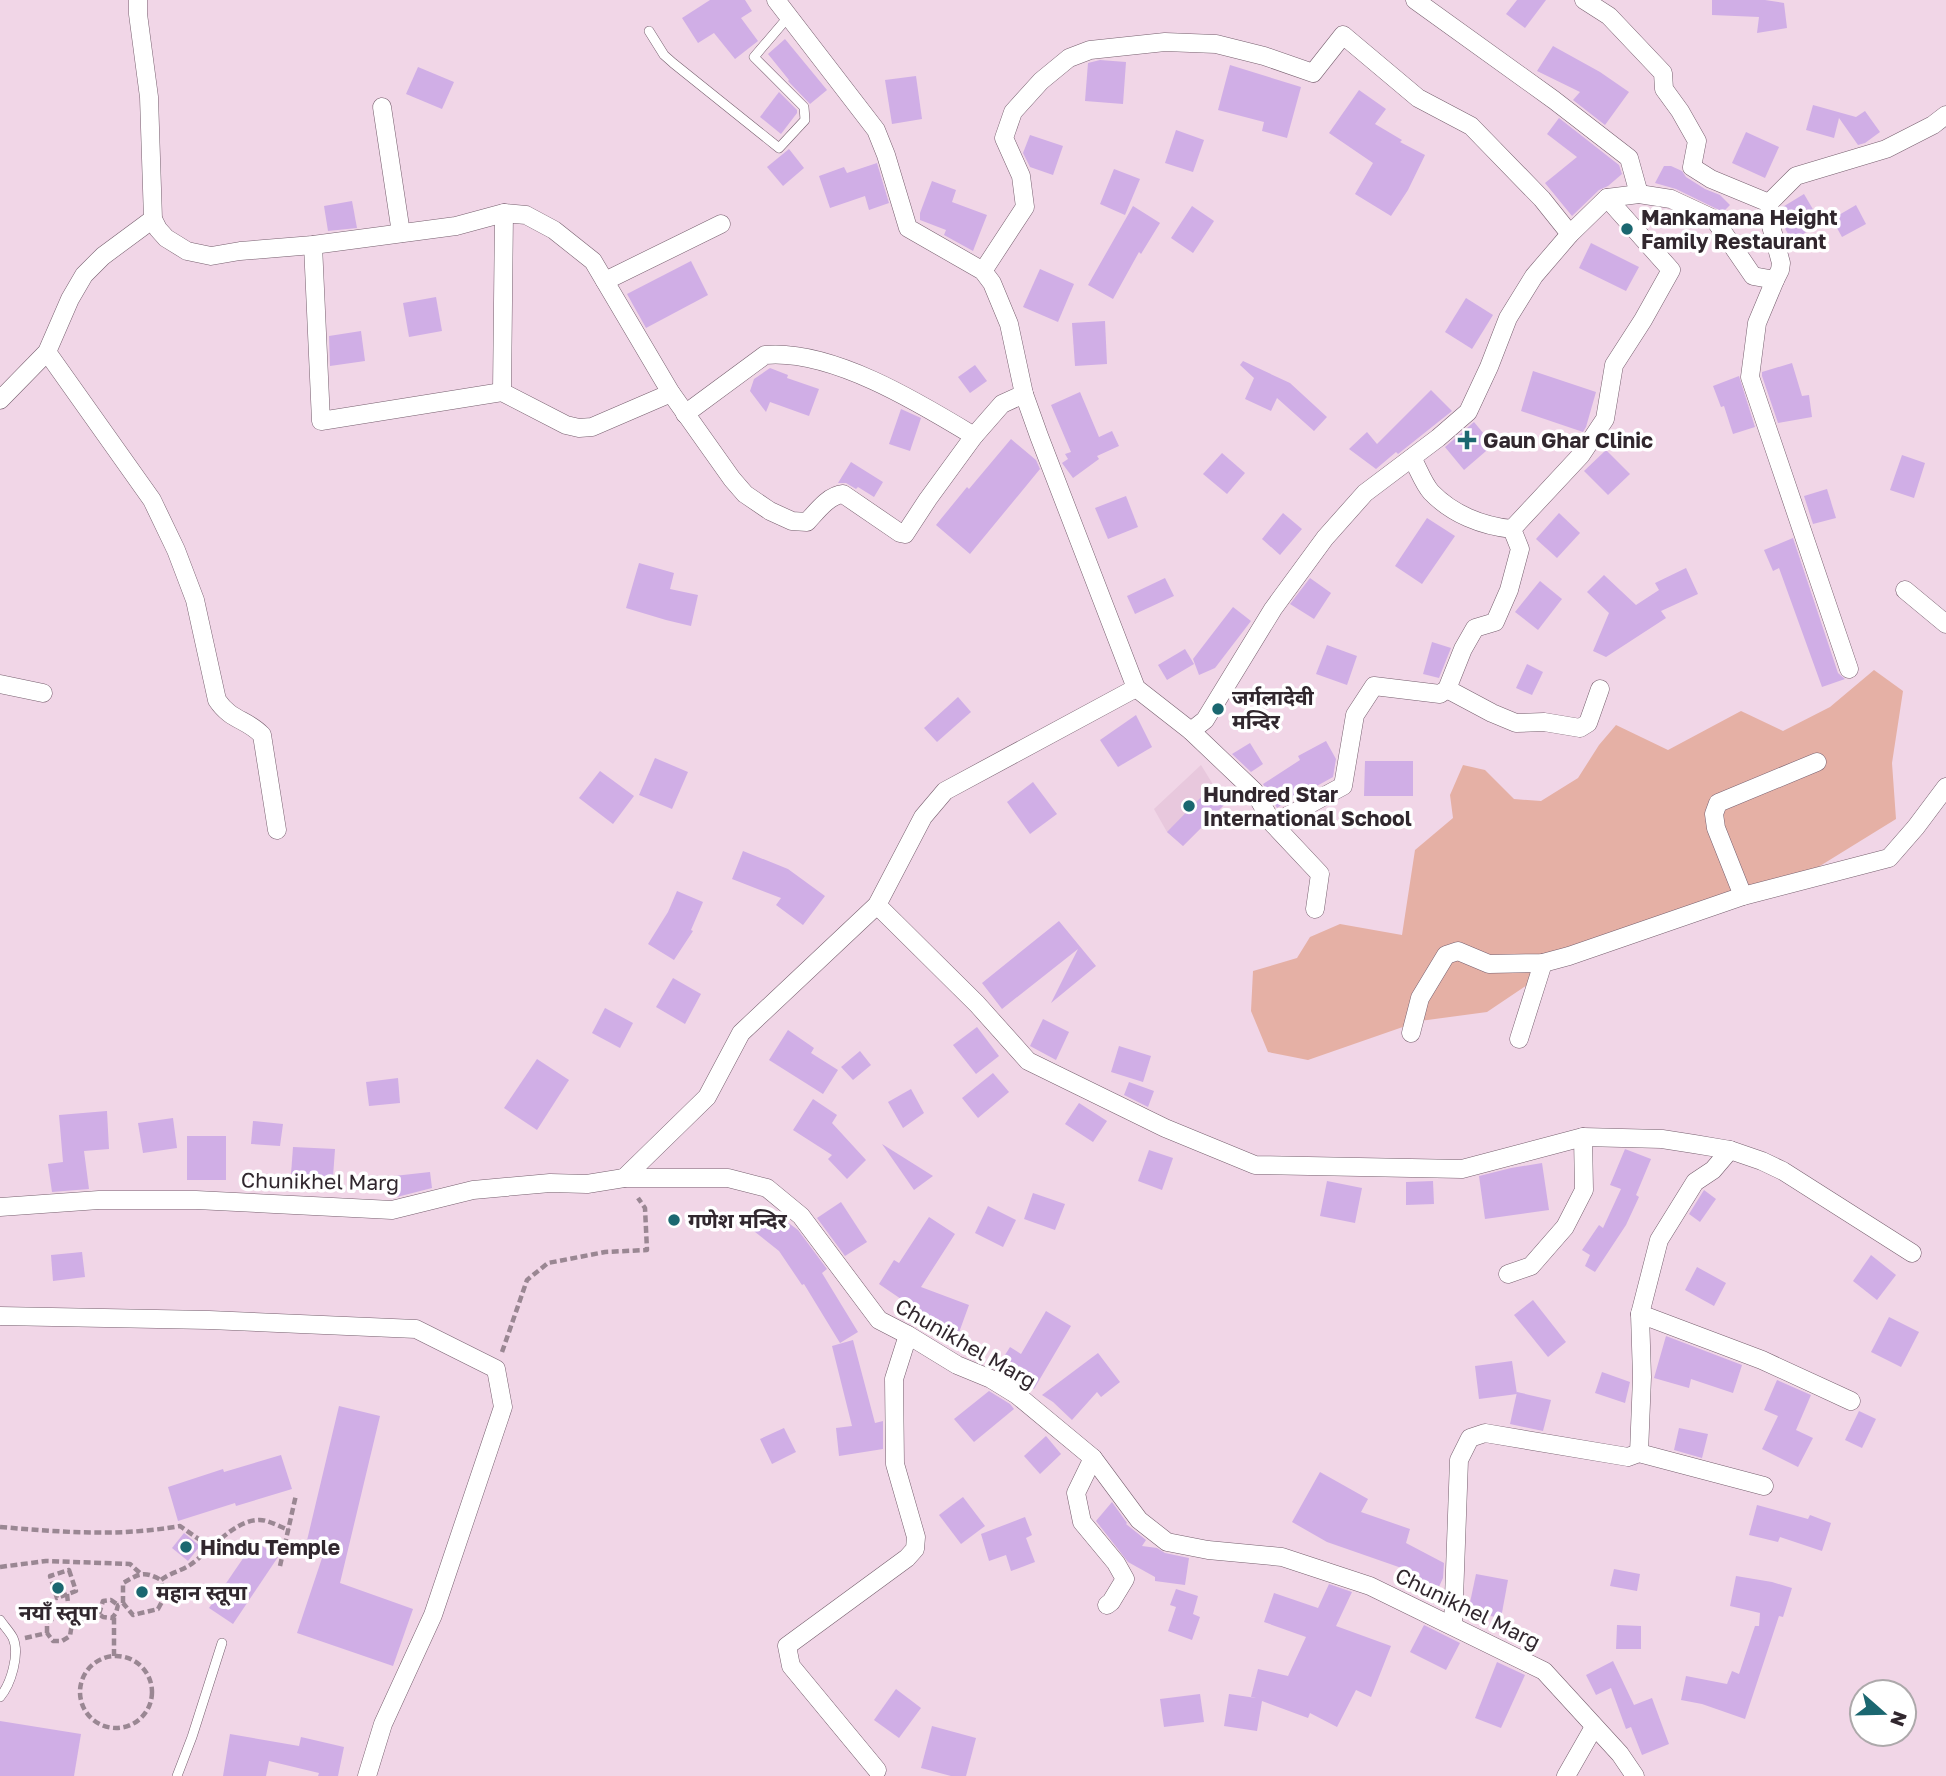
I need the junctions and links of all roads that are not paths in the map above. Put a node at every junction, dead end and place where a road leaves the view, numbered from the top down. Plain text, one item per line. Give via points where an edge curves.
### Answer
1 (138, 0) edge
2 (776, 0) edge
3 (1415, 0) edge
4 (1584, 0) edge
5 (789, 16) junction
6 (649, 31) dead end
7 (382, 107) dead end
8 (1946, 115) edge
9 (1639, 194) junction
10 (1607, 198) junction
11 (1769, 203) junction
12 (503, 213) junction
13 (153, 219) junction
14 (721, 224) dead end
15 (401, 233) junction
16 (1570, 234) junction
17 (313, 245) junction
18 (983, 271) junction
19 (1775, 280) junction
20 (605, 281) junction
21 (47, 352) junction
22 (502, 392) junction
23 (671, 393) junction
24 (1024, 394) junction
25 (0, 400) edge
26 (685, 414) junction
27 (974, 436) junction
28 (1412, 458) junction
29 (1512, 529) junction
30 (1905, 590) dead end
31 (1946, 624) edge
32 (1849, 669) dead end
33 (0, 684) edge
34 (1136, 688) junction
35 (1447, 688) junction
36 (1600, 689) dead end
37 (43, 693) dead end
38 (1191, 731) junction
39 (1817, 762) dead end
40 (1943, 801) edge
41 (1273, 824) junction
42 (277, 830) dead end
43 (1743, 896) junction
44 (877, 905) junction
45 (1315, 909) dead end
46 (1543, 963) junction
47 (1411, 1033) dead end
48 (1520, 1039) dead end
49 (1583, 1137) junction
50 (1730, 1150) junction
51 (624, 1178) junction
52 (0, 1207) edge
53 (1912, 1253) dead end
54 (1508, 1274) dead end
55 (1640, 1314) junction
56 (0, 1316) edge
57 (908, 1335) junction
58 (1851, 1401) dead end
59 (1639, 1453) junction
60 (1093, 1458) junction
61 (1764, 1486) dead end
62 (1107, 1605) dead end
63 (0, 1620) edge
64 (1453, 1626) junction
65 (222, 1643) dead end
66 (0, 1696) edge
67 (1594, 1727) junction
68 (877, 1770) dead end
69 (177, 1776) edge
70 (367, 1776) edge
71 (1566, 1776) edge
72 (1635, 1776) edge

1 - 13 street via 149,97
2 - 5 street
3 - 9 street via 1629,158
4 - 11 street via 1609,16 1663,73 1664,89 1697,141 1692,167
5 - 6 lane via 754,57 804,107 804,120 779,148 664,55
5 - 18 street via 876,130 908,228
7 - 15 street
8 - 11 street via 1886,149 1796,176
9 - 10 street
9 - 19 street via 1671,199 1714,219 1753,276
10 - 16 street
10 - 29 street via 1671,270 1614,365 1605,419 1581,456
11 - 19 street via 1781,263
12 - 15 street via 456,226
12 - 20 street via 526,215 554,230 593,261
12 - 22 street
13 - 17 street via 166,238 187,251 211,256
13 - 21 street via 84,275
14 - 20 street
15 - 17 street
16 - 18 street via 1471,126 1418,99 1343,35 1313,73 1216,44 1165,42 1090,50 1069,58 1013,112 1004,138 1021,176 1025,207
16 - 28 street via 1534,276 1508,318 1468,412
17 - 22 street via 321,421
18 - 24 street via 1009,324
19 - 32 street via 1757,323 1750,377
20 - 23 street
21 - 25 street
21 - 42 street via 152,500 195,600 218,700 225,711 262,735
22 - 23 street via 579,428 592,427
23 - 26 street
24 - 27 street via 1002,404
24 - 34 street
26 - 27 street via 765,355 781,354 842,367 923,405
26 - 27 street via 745,494 770,511 807,522 832,497 843,494 905,534
28 - 29 street via 1430,491 1458,513
28 - 38 street via 1365,493 1325,538 1273,609 1205,719
29 - 35 street via 1520,549 1509,590 1495,622 1475,628
30 - 31 street
33 - 37 street
34 - 38 street
34 - 44 street via 945,791 923,817
35 - 36 street via 1516,723 1580,729 1588,723
35 - 41 street via 1440,694 1374,686 1355,715 1343,786
38 - 41 street via 1254,791
39 - 43 street via 1718,803 1716,828
40 - 43 street via 1889,858
41 - 45 street via 1320,874
43 - 46 street
44 - 49 street via 1028,1061 1166,1128 1255,1164 1462,1168
44 - 51 street via 741,1033 707,1097
46 - 47 street via 1489,964 1458,951 1446,955 1420,999
46 - 48 street
49 - 50 street via 1662,1139
49 - 54 street via 1584,1190 1565,1227 1531,1266
50 - 53 street via 1783,1171
50 - 55 street via 1695,1182 1659,1240
51 - 52 street, Chunikhel Marg via 473,1189 392,1210 196,1200
51 - 57 street, Chunikhel Marg via 728,1178 766,1188 801,1216 878,1320
55 - 58 street via 1762,1360
55 - 59 street
56 - 70 street via 416,1329 496,1369 503,1407 433,1615 383,1724
57 - 60 street, Chunikhel Marg via 1017,1395
57 - 68 street via 894,1379 895,1465 916,1537 915,1549 788,1646 791,1665
59 - 61 street
59 - 64 street via 1628,1457 1485,1433 1470,1438 1459,1460
60 - 62 street via 1076,1493 1082,1522 1125,1580
60 - 64 street, Chunikhel Marg via 1139,1520 1167,1542 1282,1557 1370,1586
63 - 66 lane via 14,1640 15,1663
64 - 67 street, Chunikhel Marg via 1545,1671
65 - 69 lane
67 - 71 street
67 - 72 street, Chunikhel Marg

